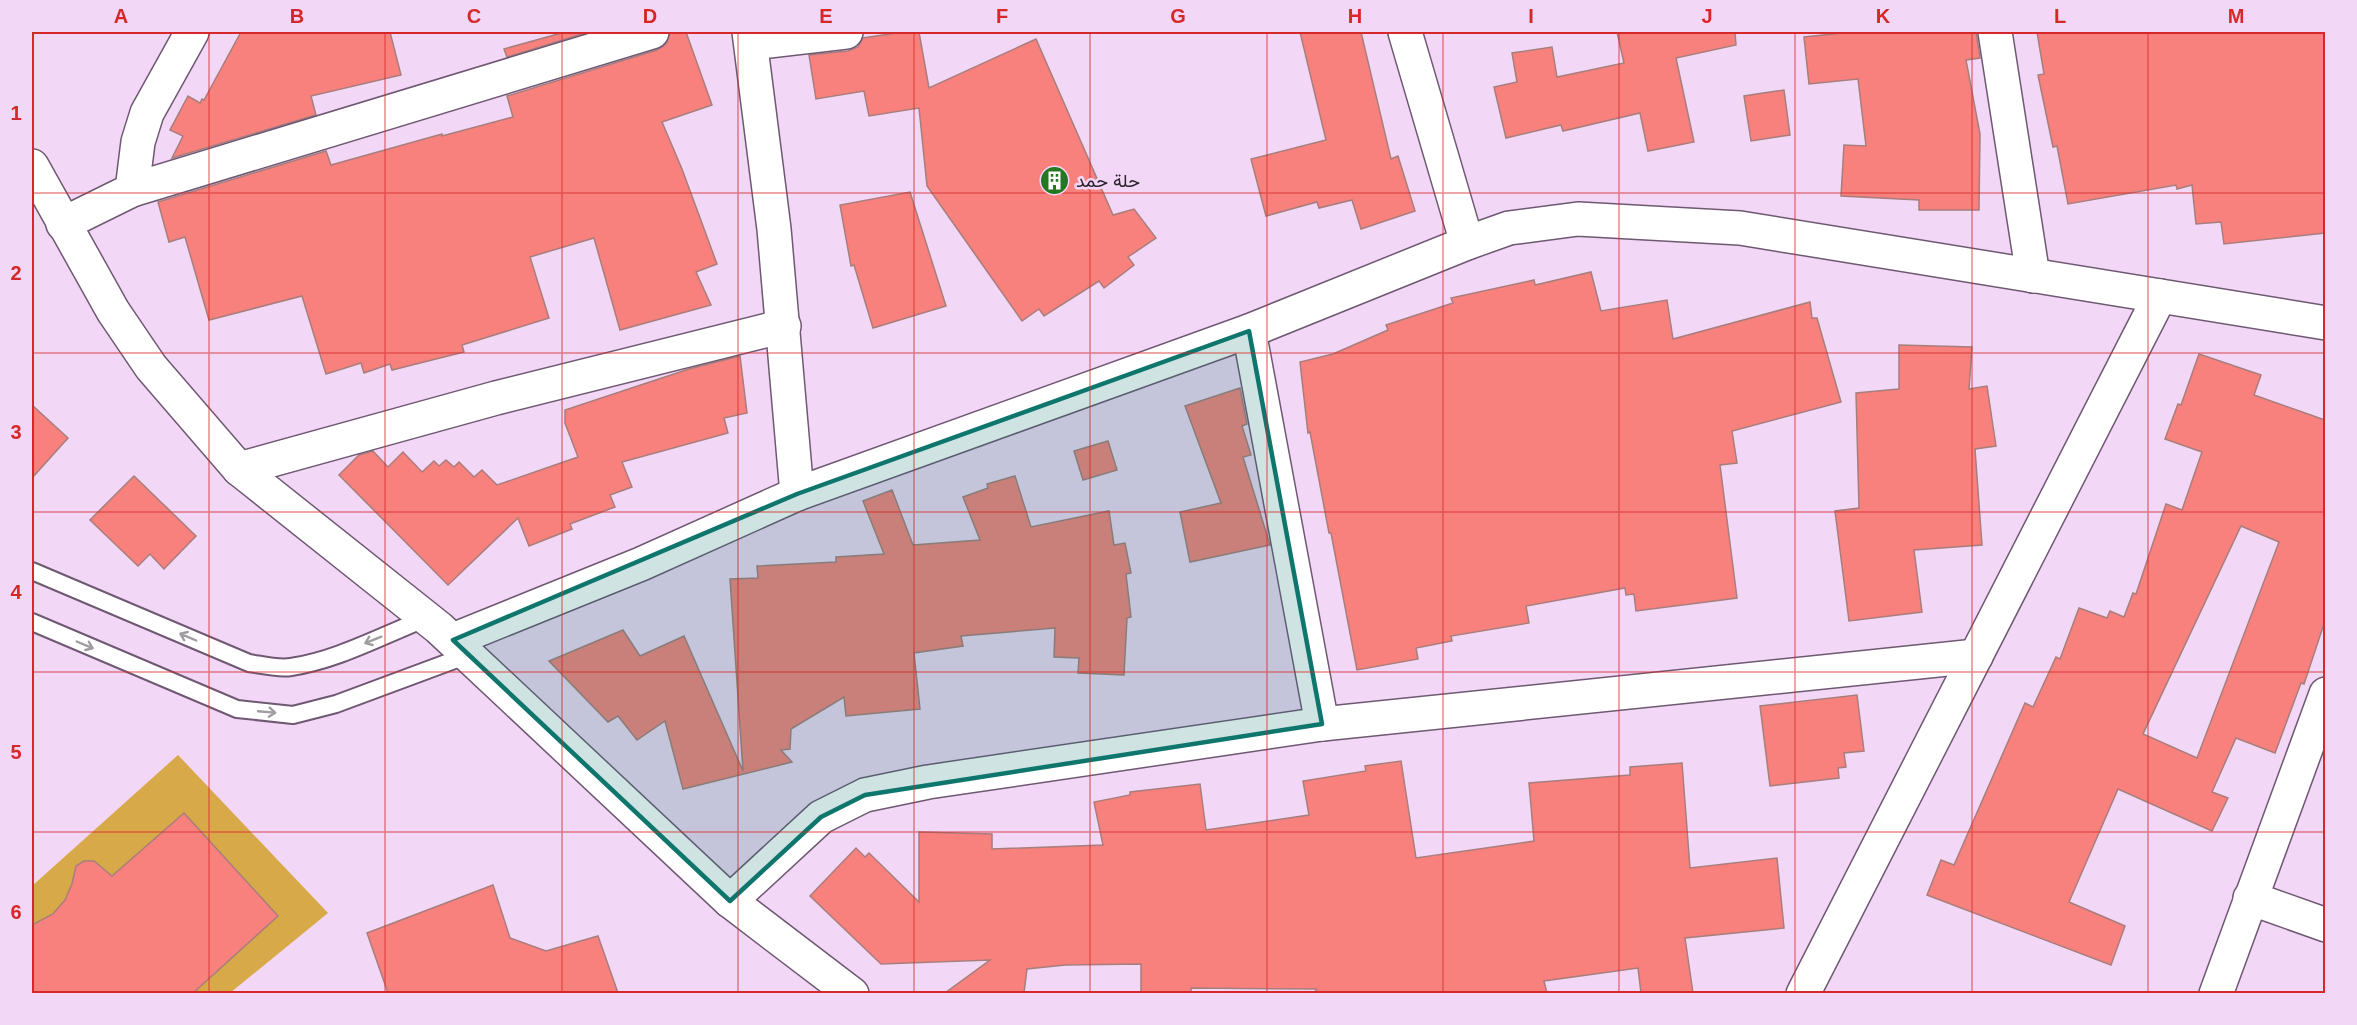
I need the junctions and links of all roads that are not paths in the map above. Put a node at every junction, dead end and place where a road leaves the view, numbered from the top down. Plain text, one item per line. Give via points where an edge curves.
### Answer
1 (192, 32) edge
2 (652, 32) edge
3 (846, 32) edge
4 (1405, 32) edge
5 (1995, 32) edge
6 (751, 38) edge
7 (32, 166) edge
8 (132, 190) junction
9 (63, 224) junction
10 (1467, 243) junction
11 (2033, 276) junction
12 (2160, 296) junction
13 (2325, 323) edge
14 (784, 326) junction
15 (1249, 331) junction
16 (239, 469) junction
17 (797, 494) junction
18 (32, 571) edge
19 (427, 618) junction
20 (32, 622) edge
21 (460, 647) junction
22 (1976, 656) junction
23 (2325, 694) edge
24 (1322, 724) junction
25 (2250, 898) junction
26 (730, 901) junction
27 (2325, 925) edge
28 (852, 993) edge
29 (1803, 993) edge
30 (2216, 993) edge

1 - 8 street via 147,113 138,142
2 - 8 street
3 - 6 street
4 - 10 street
5 - 11 street
6 - 14 street
7 - 9 street
8 - 9 street
9 - 16 street via 151,368
10 - 11 street via 1509,228 1578,219 1740,228
10 - 15 street
11 - 12 street
12 - 13 street
12 - 22 street
14 - 16 street via 496,398
14 - 17 street
15 - 17 street
15 - 24 street
16 - 19 street
17 - 21 street
19 -> 18 lane via 326,658 289,667 269,666 249,663
19 - 21 street
20 -> 21 lane via 237,709 293,715 336,704
21 - 26 street
22 - 24 street
22 - 29 street
23 - 25 street
24 - 26 street via 940,780 865,795 821,817
25 - 27 street
25 - 30 street
26 - 28 street

